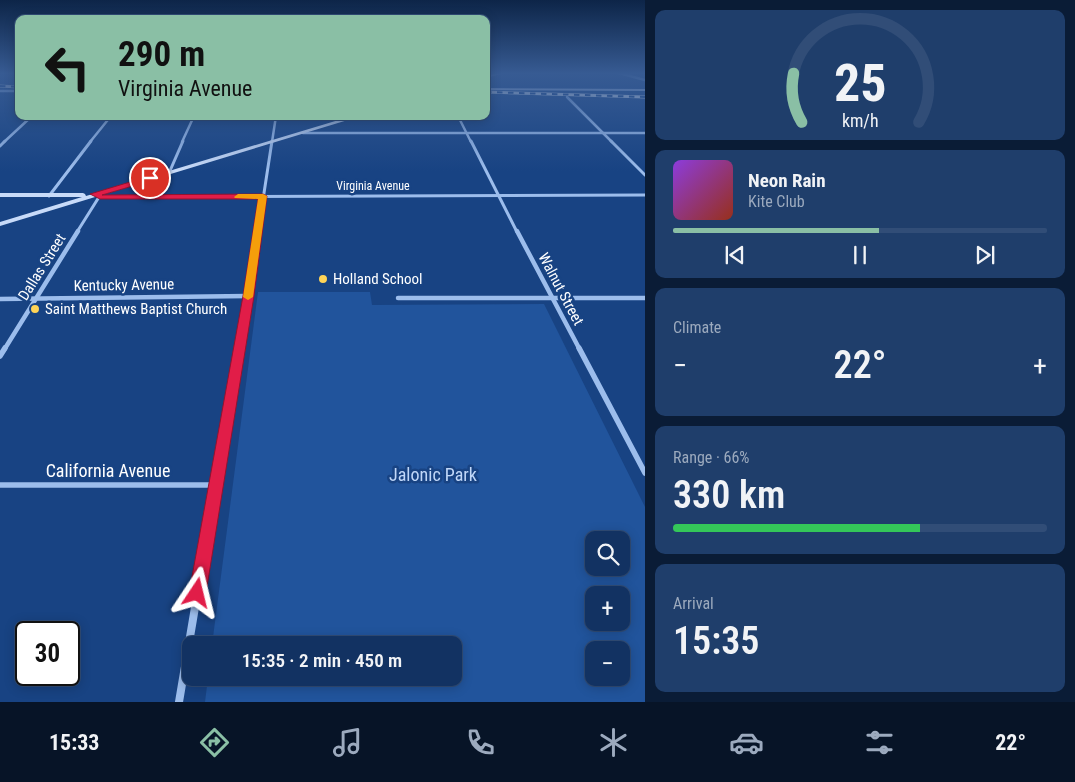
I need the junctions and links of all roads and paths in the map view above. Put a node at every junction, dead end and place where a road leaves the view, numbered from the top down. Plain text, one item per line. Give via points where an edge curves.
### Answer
1 (576, 106) edge
2 (28, 120) edge
3 (108, 120) edge
4 (192, 120) edge
5 (275, 120) edge
6 (346, 120) edge
7 (460, 120) edge
8 (303, 133) junction
9 (645, 133) edge
10 (467, 134) junction
11 (604, 134) junction
12 (272, 142) junction
13 (0, 146) edge
14 (169, 173) junction
15 (645, 175) edge
16 (0, 195) edge
17 (645, 195) edge
18 (49, 196) junction
19 (97, 196) junction
20 (263, 196) junction
21 (498, 196) junction
22 (0, 224) edge
23 (248, 296) junction
24 (36, 298) junction
25 (398, 298) dead end
26 (645, 298) edge
27 (0, 299) edge
28 (552, 299) junction
29 (0, 356) edge
30 (645, 473) edge
31 (0, 485) edge
32 (216, 485) junction
33 (179, 702) edge

1 - 11 street
2 - 13 street
3 - 18 street
4 - 14 street
5 - 12 street
6 - 8 main road
7 - 10 street, Walnut Street
8 - 10 street
8 - 12 main road
9 - 11 street
10 - 11 street
10 - 21 street, Walnut Street
11 - 15 street
12 - 14 main road
12 - 20 street
14 - 19 main road
16 - 18 main road
17 - 21 street, Virginia Avenue
18 - 19 main road
19 - 20 street, Virginia Avenue
19 - 22 main road
19 - 24 street, Dallas Street
20 - 21 street, Virginia Avenue
20 - 23 street
21 - 28 street, Walnut Street
23 - 24 street, Kentucky Avenue
23 - 32 street
24 - 27 street, Kentucky Avenue
24 - 29 street, Dallas Street
25 - 28 street
26 - 28 street
28 - 30 street, Walnut Street
31 - 32 street, California Avenue
32 - 33 street

